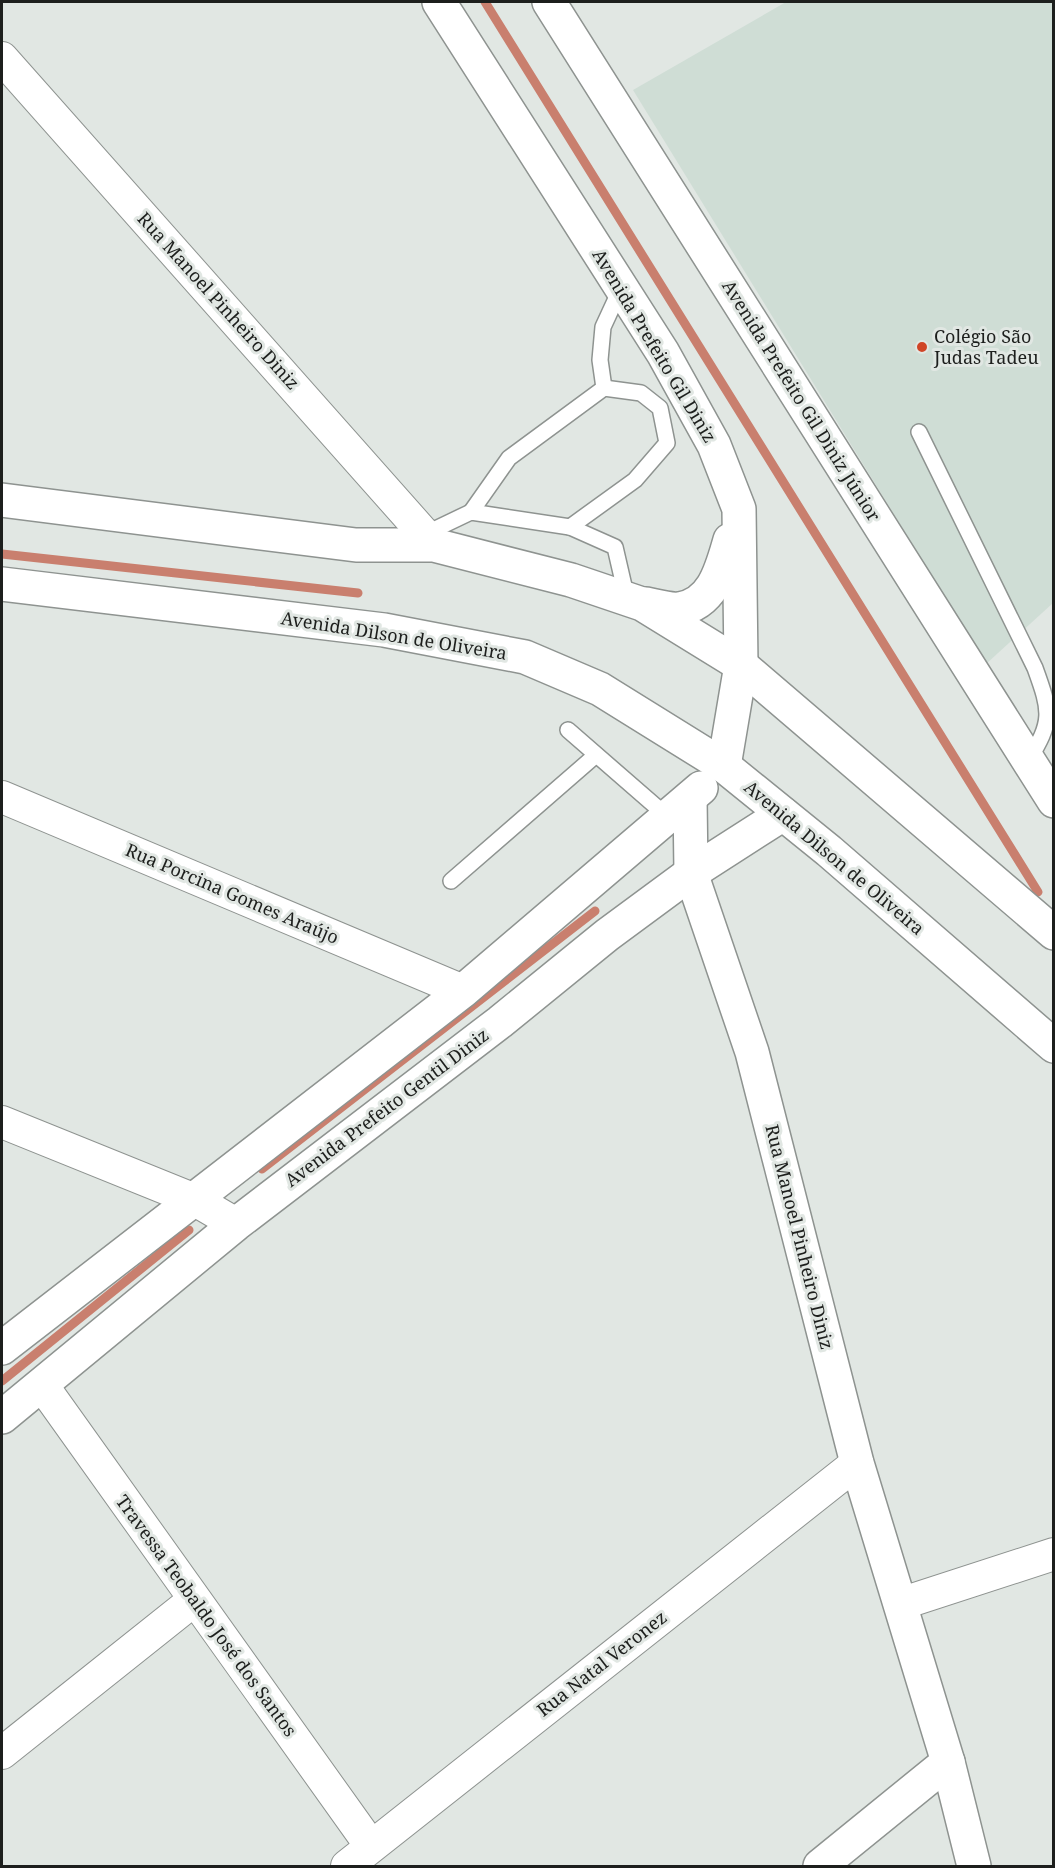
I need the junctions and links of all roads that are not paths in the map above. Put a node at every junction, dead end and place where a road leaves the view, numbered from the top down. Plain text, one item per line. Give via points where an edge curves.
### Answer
1 (439, 2) edge
2 (549, 2) edge
3 (2, 58) edge
4 (621, 288) junction
5 (604, 388) junction
6 (919, 432) dead end
7 (2, 500) edge
8 (739, 509) junction
9 (471, 512) junction
10 (570, 527) junction
11 (429, 539) junction
12 (2, 584) edge
13 (635, 602) junction
14 (741, 665) junction
15 (568, 730) dead end
16 (596, 755) junction
17 (1028, 760) junction
18 (724, 766) junction
19 (2, 797) edge
20 (1053, 801) edge
21 (679, 808) junction
22 (783, 814) junction
23 (691, 873) junction
24 (451, 881) dead end
25 (1053, 933) edge
26 (463, 990) junction
27 (1053, 1046) edge
28 (2, 1122) edge
29 (195, 1200) junction
30 (236, 1224) junction
31 (2, 1348) edge
32 (42, 1385) junction
33 (2, 1417) edge
34 (857, 1463) junction
35 (1053, 1554) edge
36 (194, 1600) junction
37 (900, 1604) junction
38 (2, 1753) edge
39 (948, 1762) junction
40 (371, 1846) junction
41 (347, 1866) edge
42 (820, 1866) edge
43 (974, 1866) edge

1 - 4 street, Avenida Prefeito Gil Diniz
2 - 17 street, Avenida Prefeito Gil Diniz Júnior
3 - 11 street, Rua Manoel Pinheiro Diniz
4 - 5 lane via 603,327 600,360
4 - 8 street, Avenida Prefeito Gil Diniz via 663,353 714,445
5 - 9 lane via 509,458
5 - 10 lane via 641,393 660,408 667,443 635,480
6 - 17 lane via 1035,668 1048,705 1044,734
7 - 11 street via 356,545
8 - 13 street via 718,578 703,599 679,609
8 - 14 street, Avenida Prefeito Gil Diniz
9 - 10 lane
9 - 11 lane
10 - 13 lane via 615,547
11 - 13 street
12 - 18 street, Avenida Dilson de Oliveira via 384,630 525,657 600,689
13 - 14 street
14 - 18 street, Avenida Prefeito Gil Diniz
14 - 25 street
15 - 16 lane
16 - 21 lane
16 - 24 lane
17 - 20 street, Avenida Prefeito Gil Diniz Júnior
18 - 21 street
18 - 22 street, Avenida Dilson de Oliveira
19 - 26 street, Rua Porcina Gomes Araújo
21 - 23 street
21 - 26 street
22 - 23 street, Avenida Prefeito Gentil Diniz
22 - 27 street, Avenida Dilson de Oliveira
23 - 30 street, Avenida Prefeito Gentil Diniz
23 - 34 street, Rua Manoel Pinheiro Diniz via 752,1052
26 - 29 street
28 - 29 street
29 - 30 street
29 - 31 street
30 - 32 street, Avenida Prefeito Gentil Diniz
32 - 33 street, Avenida Prefeito Gentil Diniz
32 - 36 street, Travessa Teobaldo José dos Santos
34 - 37 street, Rua Manoel Pinheiro Diniz
34 - 40 street, Rua Natal Veronez
35 - 37 street
36 - 38 street
36 - 40 street, Travessa Teobaldo José dos Santos
37 - 39 street, Rua Manoel Pinheiro Diniz
39 - 42 street
39 - 43 street, Rua Manoel Pinheiro Diniz
40 - 41 street, Rua Natal Veronez

